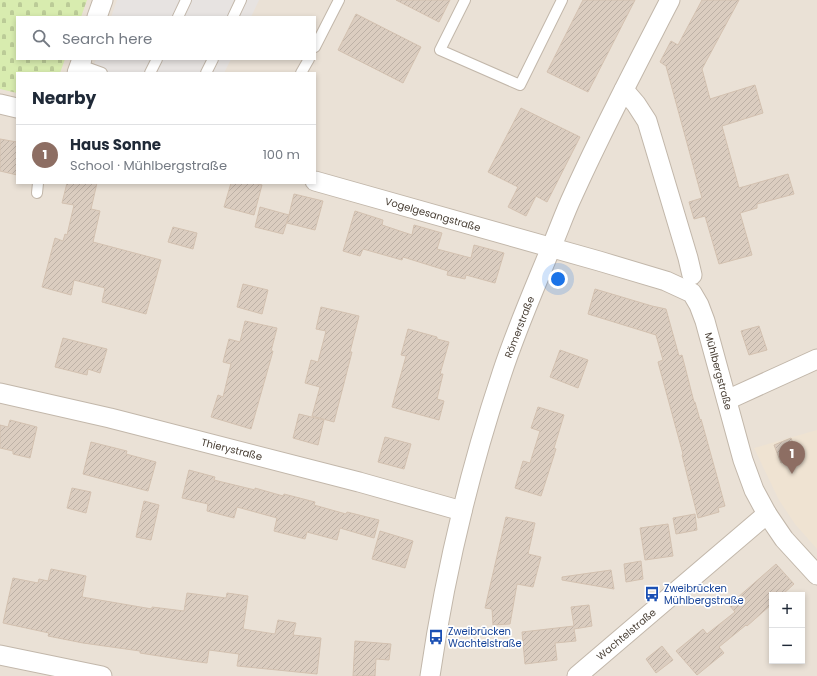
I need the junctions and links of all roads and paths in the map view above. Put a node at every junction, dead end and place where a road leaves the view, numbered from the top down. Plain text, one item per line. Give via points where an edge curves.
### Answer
1 (104, 0) edge
2 (186, 0) edge
3 (242, 0) edge
4 (339, 0) edge
5 (465, 0) edge
6 (562, 0) edge
7 (670, 0) edge
8 (97, 16) edge
9 (178, 16) edge
10 (234, 16) edge
11 (316, 45) edge
12 (156, 60) edge
13 (212, 60) edge
14 (308, 60) edge
15 (80, 66) edge
16 (99, 72) edge
17 (150, 72) edge
18 (206, 72) edge
19 (302, 72) edge
20 (624, 90) junction
21 (0, 104) edge
22 (16, 108) edge
23 (316, 181) edge
24 (551, 248) junction
25 (692, 275) dead end
26 (817, 359) edge
27 (0, 393) edge
28 (727, 400) junction
29 (462, 511) junction
30 (767, 514) junction
31 (817, 574) edge
32 (0, 655) edge
33 (102, 676) edge
34 (430, 676) edge
35 (577, 676) edge

1 - 8 street
2 - 9 lane
3 - 10 lane
4 - 11 lane
5 - 6 lane via 440,50 520,86
7 - 20 street, Römerstraße
12 - 17 lane
13 - 18 lane
14 - 19 lane
15 - 16 lane
20 - 24 street, Römerstraße via 576,188
20 - 25 street via 646,121
21 - 22 street
23 - 24 street, Vogelgesangstraße
24 - 28 street, Mühlbergstraße via 666,281 692,293 700,305
24 - 29 street, Römerstraße via 502,371 481,437
26 - 28 street
27 - 29 street, Thierystraße via 110,418
28 - 30 street, Mühlbergstraße via 742,460
29 - 34 street, Römerstraße via 447,574
30 - 31 street, Mühlbergstraße via 784,539
30 - 35 street, Wachtelstraße
32 - 33 street

